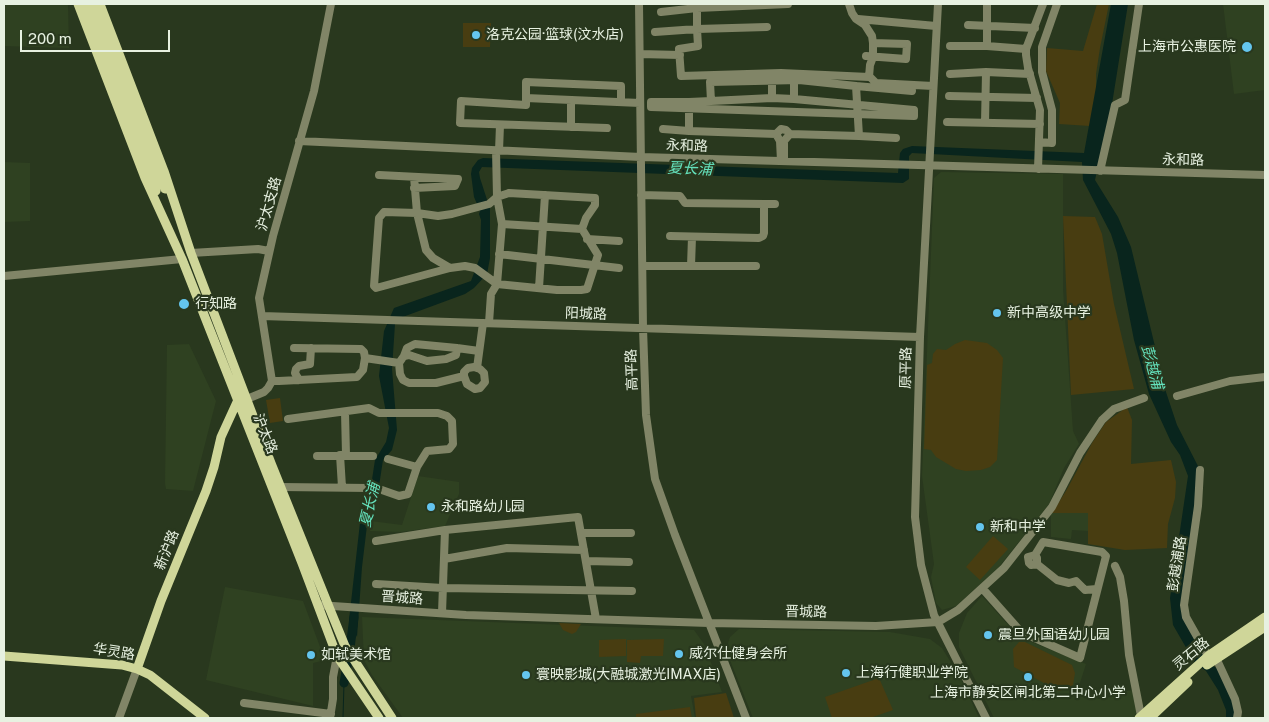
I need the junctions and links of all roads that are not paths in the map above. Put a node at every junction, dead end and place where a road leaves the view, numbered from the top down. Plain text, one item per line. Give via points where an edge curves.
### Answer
1 (78, 4) edge
2 (86, 4) edge
3 (92, 4) edge
4 (100, 4) edge
5 (331, 4) edge
6 (639, 4) edge
7 (788, 4) edge
8 (849, 4) edge
9 (938, 4) edge
10 (987, 4) edge
11 (1043, 4) edge
12 (1057, 4) edge
13 (1139, 4) edge
14 (774, 5) edge
15 (697, 8) junction
16 (661, 12) dead end
17 (852, 16) junction
18 (767, 26) dead end
19 (936, 26) junction
20 (968, 26) dead end
21 (987, 26) junction
22 (1035, 28) junction
23 (697, 29) junction
24 (655, 32) dead end
25 (1043, 42) junction
26 (873, 43) junction
27 (950, 46) dead end
28 (987, 46) junction
29 (1027, 46) junction
30 (640, 54) junction
31 (680, 55) junction
32 (869, 57) junction
33 (1042, 66) junction
34 (1029, 71) junction
35 (986, 72) junction
36 (950, 74) dead end
37 (869, 77) junction
38 (772, 80) junction
39 (794, 80) junction
40 (876, 83) junction
41 (856, 86) junction
42 (933, 86) junction
43 (912, 91) dead end
44 (949, 96) dead end
45 (985, 97) junction
46 (526, 98) junction
47 (772, 98) junction
48 (1037, 98) junction
49 (794, 99) junction
50 (571, 100) junction
51 (711, 101) junction
52 (621, 102) junction
53 (640, 103) junction
54 (689, 105) junction
55 (858, 109) junction
56 (947, 122) dead end
57 (985, 122) junction
58 (1040, 124) junction
59 (500, 125) junction
60 (571, 127) junction
61 (607, 128) dead end
62 (663, 129) dead end
63 (689, 130) junction
64 (776, 134) junction
65 (790, 134) junction
66 (859, 136) junction
67 (896, 138) dead end
68 (300, 142) junction
69 (1040, 142) junction
70 (497, 153) junction
71 (641, 160) junction
72 (782, 161) junction
73 (929, 165) junction
74 (1038, 166) junction
75 (1100, 171) junction
76 (378, 175) dead end
77 (1265, 175) edge
78 (414, 177) junction
79 (414, 188) junction
80 (545, 195) junction
81 (641, 195) junction
82 (651, 195) junction
83 (497, 197) junction
84 (673, 200) dead end
85 (764, 204) junction
86 (775, 204) dead end
87 (417, 213) junction
88 (179, 219) junction
89 (165, 224) junction
90 (502, 224) junction
91 (542, 227) junction
92 (582, 229) junction
93 (670, 236) dead end
94 (692, 237) junction
95 (587, 239) junction
96 (619, 241) dead end
97 (269, 251) junction
98 (191, 253) junction
99 (500, 254) junction
100 (540, 258) junction
101 (182, 259) junction
102 (722, 261) dead end
103 (691, 263) junction
104 (595, 264) junction
105 (642, 266) junction
106 (756, 266) dead end
107 (450, 268) junction
108 (620, 268) dead end
109 (4, 276) edge
110 (497, 284) junction
111 (539, 288) junction
112 (262, 316) junction
113 (486, 323) junction
114 (643, 328) junction
115 (920, 337) junction
116 (294, 348) dead end
117 (311, 348) junction
118 (457, 348) junction
119 (479, 351) junction
120 (365, 358) junction
121 (399, 360) junction
122 (477, 368) junction
123 (464, 376) junction
124 (1265, 378) edge
125 (272, 380) junction
126 (299, 380) junction
127 (1177, 396) dead end
128 (1144, 398) dead end
129 (242, 401) junction
130 (345, 412) junction
131 (288, 419) dead end
132 (343, 455) junction
133 (317, 456) dead end
134 (374, 456) dead end
135 (388, 460) dead end
136 (417, 467) junction
137 (1200, 470) dead end
138 (281, 487) junction
139 (342, 488) junction
140 (445, 530) junction
141 (631, 532) dead end
142 (581, 533) junction
143 (376, 541) dead end
144 (584, 550) junction
145 (1016, 553) junction
146 (1035, 555) junction
147 (444, 559) junction
148 (1028, 560) junction
149 (586, 561) junction
150 (629, 562) dead end
151 (1037, 564) junction
152 (1115, 566) dead end
153 (376, 584) dead end
154 (443, 588) junction
155 (982, 588) junction
156 (1097, 589) junction
157 (591, 591) junction
158 (632, 591) dead end
159 (318, 605) junction
160 (329, 607) junction
161 (442, 614) junction
162 (1265, 617) edge
163 (596, 619) junction
164 (938, 622) junction
165 (709, 623) junction
166 (1265, 627) edge
167 (1078, 628) dead end
168 (1086, 633) junction
169 (4, 656) edge
170 (337, 656) junction
171 (1212, 658) junction
172 (137, 669) junction
173 (244, 703) dead end
174 (288, 709) junction
175 (332, 717) edge
176 (119, 718) edge
177 (205, 718) edge
178 (287, 718) edge
179 (379, 718) edge
180 (392, 718) edge
181 (746, 718) edge
182 (986, 718) edge
183 (1143, 718) edge
184 (1237, 718) edge

1 - 89 main road, 沪太路
2 - 89 main road, 沪太路 via 151,175
3 - 88 main road, 沪太路 via 157,173
4 - 88 main road, 沪太路
5 - 68 street, 沪太支路
6 - 30 street, 高平路
7 - 14 street
8 - 17 street
9 - 19 street, 原平路
10 - 21 street
11 - 22 street
12 - 25 street
13 - 75 street via 1125,100 1115,105
14 - 15 street
15 - 16 street
15 - 23 street
17 - 19 street
17 - 26 street via 865,25
18 - 23 street
19 - 42 street, 原平路
20 - 21 street
21 - 22 street
21 - 28 street
22 - 29 street
23 - 24 street
23 - 31 street via 698,46 679,49
25 - 29 street
25 - 33 street
26 - 32 street
26 - 32 street via 907,44 906,59
27 - 28 street
28 - 29 street
29 - 34 street
30 - 31 street
30 - 53 street, 高平路
31 - 37 street via 681,76 781,73
32 - 37 street
33 - 34 street
33 - 69 street via 1052,110 1052,143
34 - 35 street
34 - 48 street
35 - 36 street
35 - 45 street
37 - 40 street
38 - 39 street
38 - 47 street
38 - 51 street via 710,82
39 - 41 street
39 - 49 street
40 - 41 street
40 - 42 street
41 - 43 street
41 - 55 street
42 - 73 street, 原平路
44 - 45 street
45 - 48 street
45 - 57 street
46 - 50 street
46 - 52 street via 526,82 536,82 621,86
46 - 59 street via 526,105 462,101 460,123
47 - 49 street
47 - 51 street
48 - 58 street
49 - 55 street
50 - 52 street
50 - 60 street
51 - 54 street
52 - 53 street
53 - 71 street, 高平路
54 - 55 street
54 - 63 street
55 - 55 street via 914,116 914,110
55 - 66 street
56 - 57 street
57 - 58 street
58 - 69 street
59 - 60 street
59 - 70 street
60 - 61 street
62 - 63 street
63 - 64 street
64 - 65 street via 781,129
64 - 72 street
65 - 66 street
65 - 72 street via 784,141
66 - 67 street
68 - 70 street, 永和路
68 - 97 street, 沪太支路
69 - 74 street
70 - 71 street, 永和路
70 - 83 street
71 - 72 street, 永和路
71 - 81 street, 高平路
72 - 73 street, 永和路
73 - 74 street, 永和路
73 - 115 street, 原平路
74 - 75 street, 永和路
75 - 77 street, 永和路
76 - 78 street
78 - 79 street
78 - 79 street via 458,179 455,186
79 - 87 street
80 - 83 street via 509,193
80 - 91 street
80 - 92 street via 595,198 595,205
81 - 82 street
81 - 105 street, 高平路
82 - 84 street via 656,199
82 - 85 street via 680,196 685,203
83 - 87 street via 490,204 438,216
83 - 90 street
85 - 86 street
85 - 94 street via 764,233 759,238
87 - 107 street via 426,250
87 - 107 street via 384,212 379,218 374,286
88 - 98 main road, 沪太路
89 - 101 main road, 沪太路
90 - 91 street
90 - 99 street
91 - 92 street
91 - 100 street
92 - 95 street
93 - 94 street
94 - 103 street
95 - 96 street
95 - 104 street via 598,255
97 - 98 street
97 - 112 street, 沪太支路 via 259,298
98 - 129 main road, 沪太路
99 - 100 street
99 - 110 street
100 - 104 street
100 - 111 street
101 - 109 street
101 - 129 main road, 沪太路
102 - 103 street
103 - 105 street
103 - 106 street
104 - 108 street
104 - 111 street via 587,288
105 - 114 street, 高平路
107 - 110 street via 475,268
110 - 111 street
110 - 113 street via 491,294
112 - 113 street, 阳城路
112 - 125 street, 沪太支路
113 - 114 street, 阳城路
113 - 119 street
114 - 115 street, 阳城路
114 - 165 street, 高平路 via 646,415 655,480
115 - 164 street, 原平路 via 916,518 921,565
116 - 117 street
117 - 120 street via 362,345
117 - 126 street via 310,364 296,369
118 - 119 street
118 - 121 street via 415,344 407,348
118 - 121 street via 456,355 440,360 427,361 409,355
119 - 122 street
120 - 121 street
120 - 126 street via 363,370 357,377
121 - 123 street via 400,374 409,383
122 - 123 street via 468,368
122 - 123 street via 485,378 480,388 470,387
124 - 127 street via 1230,381
125 - 126 street
125 - 129 street via 264,392
128 - 145 street, 晋城路 via 1114,409 1102,420 1080,453 1052,507
129 - 138 main road, 沪太路
129 - 159 main road, 沪太路
129 - 172 main road, 新沪路 via 221,437 206,491
130 - 131 street
130 - 132 street
130 - 136 street via 369,408 386,413 438,413 452,420 453,444 449,449 428,451
132 - 133 street
132 - 134 street
132 - 139 street
135 - 136 street
136 - 139 street via 408,494 399,496 379,489
137 - 171 street, 彭越浦路 via 1184,605 1186,617
138 - 139 street
138 - 160 main road, 沪太路
140 - 142 street via 578,517
140 - 143 street
140 - 147 street
141 - 142 street
142 - 144 street
144 - 147 street via 507,548
144 - 149 street
145 - 148 street
145 - 155 street, 晋城路
146 - 148 street
146 - 151 street
146 - 156 street via 1044,542 1102,552 1106,556
147 - 154 street
148 - 151 street via 1031,565
149 - 150 street
149 - 157 street
151 - 156 street via 1057,580 1076,581 1085,590
152 - 183 street via 1120,577 1129,655
153 - 154 street
154 - 157 street
154 - 161 street
155 - 164 street, 晋城路 via 958,610
155 - 168 street via 1021,632 1080,658
156 - 168 street
157 - 158 street
157 - 163 street
159 - 160 street
159 - 170 main road, 沪太路
160 - 161 street, 晋城路
160 - 180 main road, 沪太路 via 345,646
161 - 163 street, 晋城路
162 - 171 main road, 灵石路
163 - 165 street, 晋城路
164 - 165 street, 晋城路 via 876,626
164 - 182 street, 原平路
165 - 181 street, 高平路
166 - 171 main road, 灵石路
167 - 168 street
169 - 172 main road, 华灵路 via 122,665
170 - 175 street
170 - 179 main road, 沪太路
171 - 183 main road, 灵石路
171 - 184 street, 彭越浦路 via 1235,699
172 - 176 street, 新沪路
172 - 177 main road, 华灵路 via 150,675
173 - 174 street
174 - 175 street
174 - 178 street

